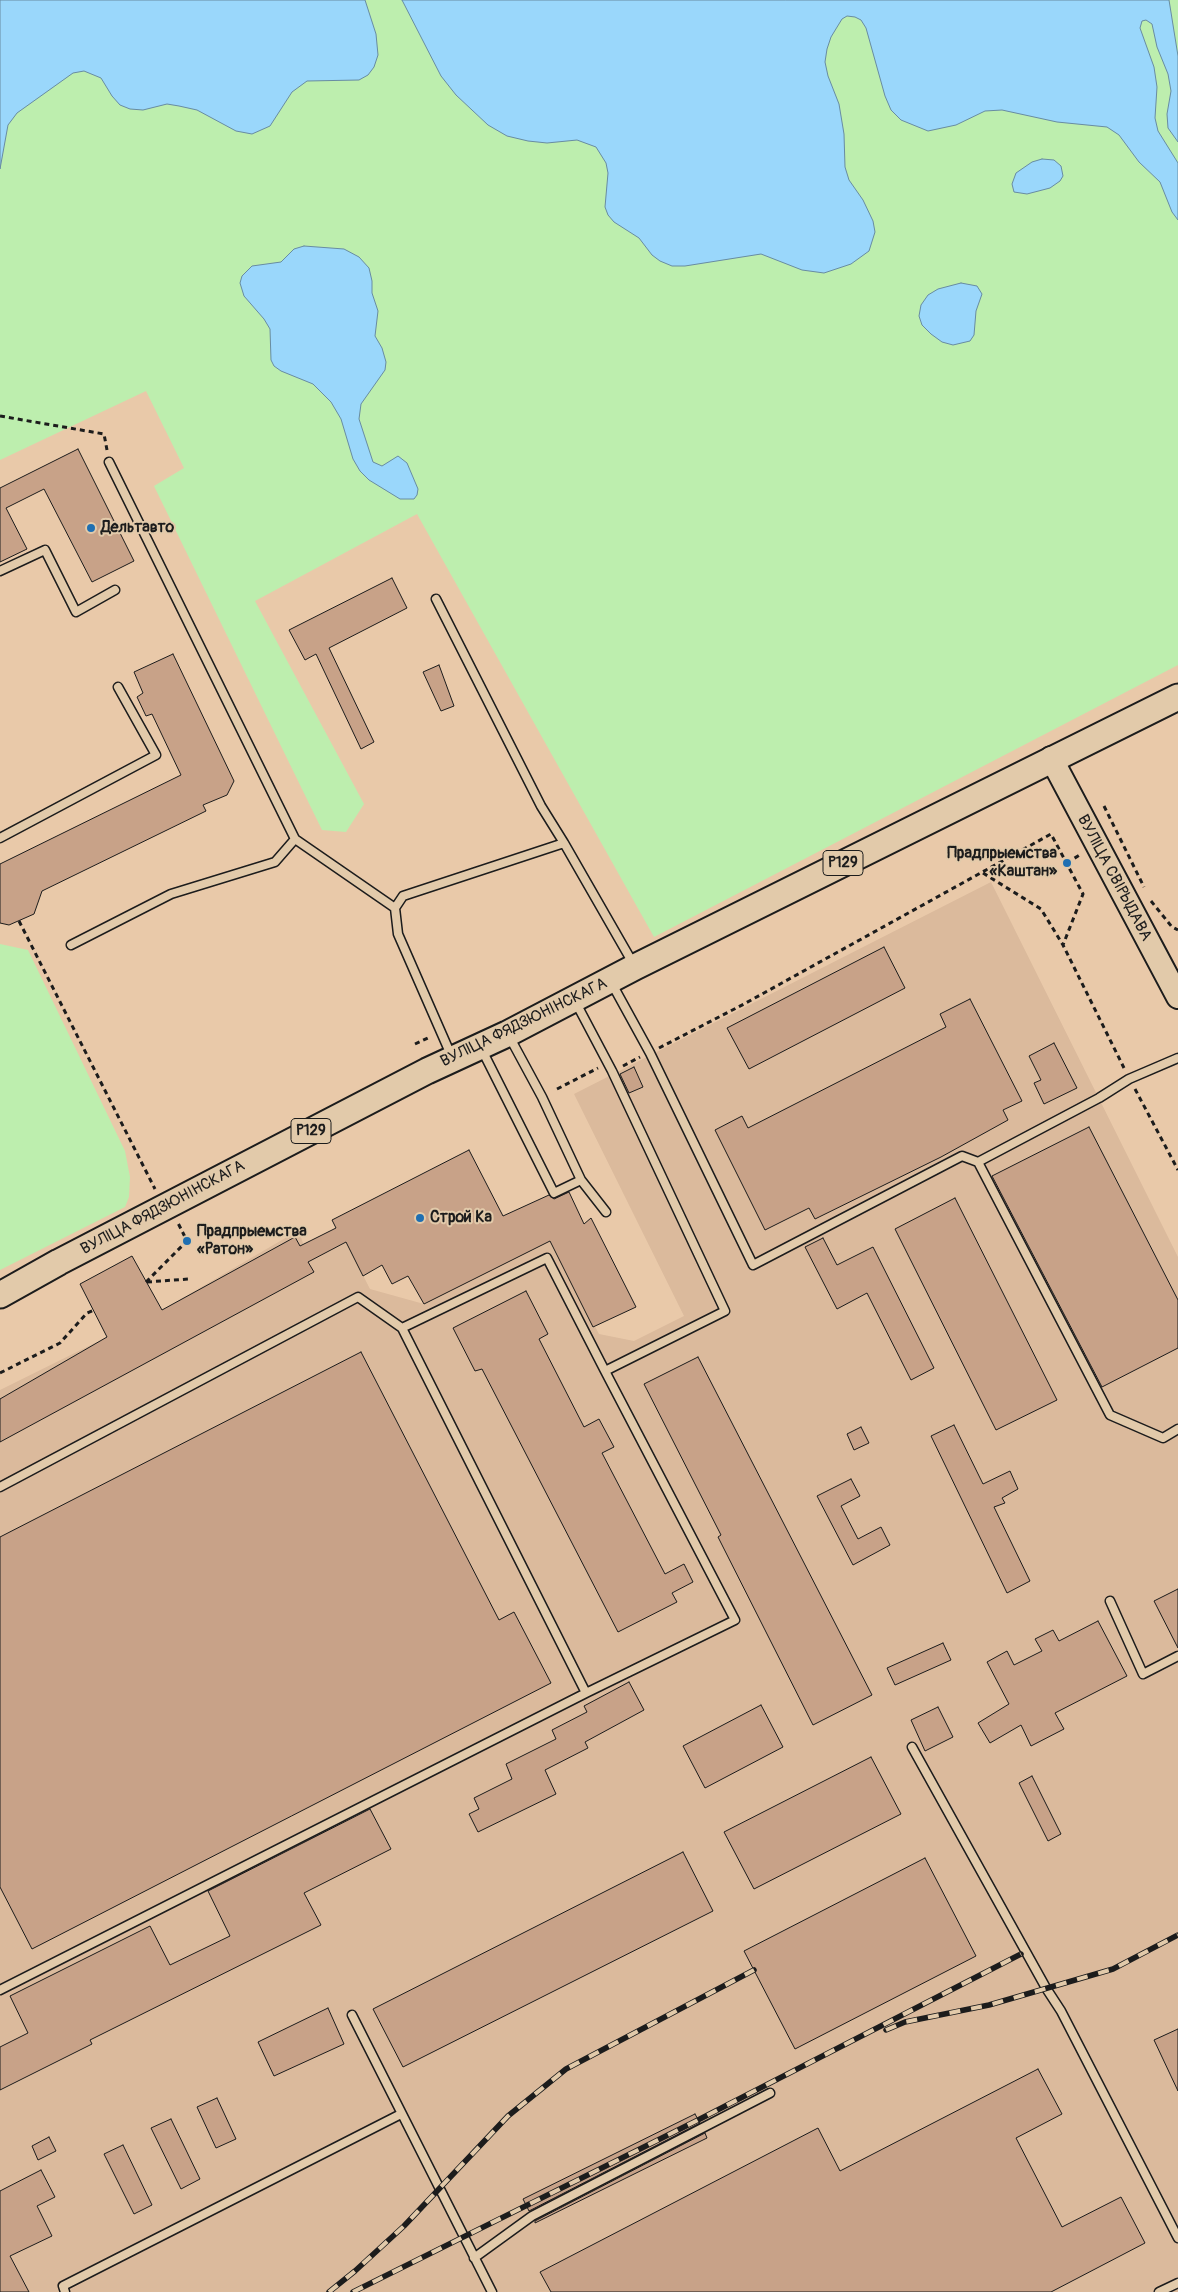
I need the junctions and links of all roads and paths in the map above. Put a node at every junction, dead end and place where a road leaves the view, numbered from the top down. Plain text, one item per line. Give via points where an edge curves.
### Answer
1 (0, 416) edge
2 (109, 462) joint
3 (0, 572) edge
4 (116, 590) dead end
5 (436, 598) dead end
6 (118, 687) dead end
7 (1178, 696) edge
8 (1051, 758) junction
9 (1104, 806) dead end
10 (0, 838) edge
11 (295, 838) junction
12 (564, 843) junction
13 (983, 873) junction
14 (394, 908) junction
15 (18, 922) dead end
16 (1178, 930) edge
17 (72, 945) dead end
18 (1063, 945) junction
19 (635, 967) junction
20 (610, 980) junction
21 (1178, 996) edge
22 (574, 999) junction
23 (440, 1032) junction
24 (507, 1034) junction
25 (415, 1044) dead end
26 (480, 1047) junction
27 (650, 1053) junction
28 (1178, 1058) edge
29 (453, 1059) junction
30 (612, 1071) junction
31 (1129, 1079) junction
32 (557, 1089) dead end
33 (978, 1162) junction
34 (1178, 1170) edge
35 (581, 1180) junction
36 (158, 1196) dead end
37 (606, 1212) dead end
38 (187, 1242) dead end
39 (189, 1279) dead end
40 (0, 1296) edge
41 (94, 1310) dead end
42 (402, 1328) junction
43 (605, 1370) junction
44 (0, 1373) edge
45 (1178, 1429) edge
46 (0, 1487) edge
47 (1110, 1601) dead end
48 (1178, 1656) edge
49 (586, 1694) junction
50 (912, 1747) dead end
51 (0, 1990) edge
52 (352, 2015) dead end
53 (770, 2093) dead end
54 (401, 2114) junction
55 (1178, 2238) edge
56 (474, 2258) junction
57 (1178, 2283) edge
58 (64, 2292) edge
59 (492, 2292) edge
60 (1159, 2292) edge

1 - 2 path via 104,434
2 - 11 lane
3 - 4 lane via 45,550 76,612
5 - 12 lane via 541,806
6 - 10 lane via 156,755
7 - 8 main road, Р129
8 - 19 main road, ВУЛІЦА ФЯДЗЮНІНСКАГА / Р129
8 - 21 main road, ВУЛІЦА СВІРЫДАВА
9 - 16 path via 1152,902
11 - 14 lane
11 - 17 lane via 275,862 171,894
12 - 14 lane via 403,896
12 - 19 lane
13 - 18 path via 1041,909
13 - 18 path via 1051,834 1083,894
13 - 27 path
14 - 23 lane via 398,934
15 - 36 path
18 - 31 path
19 - 20 main road, ВУЛІЦА ФЯДЗЮНІНСКАГА / Р129
20 - 22 main road, ВУЛІЦА ФЯДЗЮНІНСКАГА / Р129
20 - 27 lane
22 - 24 main road, ВУЛІЦА ФЯДЗЮНІНСКАГА / Р129
22 - 30 lane
23 - 25 path
23 - 29 lane
24 - 26 main road, ВУЛІЦА ФЯДЗЮНІНСКАГА / Р129
24 - 35 lane via 542,1097
26 - 29 main road, ВУЛІЦА ФЯДЗЮНІНСКАГА / Р129
26 - 35 lane via 554,1193
27 - 30 path
27 - 33 lane via 753,1265 962,1156
28 - 31 lane
29 - 40 main road, ВУЛІЦА ФЯДЗЮНІНСКАГА / Р129 via 59,1262
30 - 32 path via 598,1068
30 - 43 lane via 725,1311
31 - 33 lane
31 - 34 path
33 - 45 lane via 1110,1416 1162,1438
35 - 37 lane
38 - 39 path via 146,1282
41 - 44 path via 60,1342
42 - 43 lane via 547,1258
42 - 46 lane via 358,1297
42 - 49 lane
43 - 49 lane via 735,1620
47 - 48 lane via 1143,1674
49 - 51 lane
50 - 55 lane via 1061,2010
52 - 54 lane
53 - 56 lane via 532,2216
54 - 56 lane
54 - 58 lane via 63,2286
56 - 59 lane
57 - 60 lane

